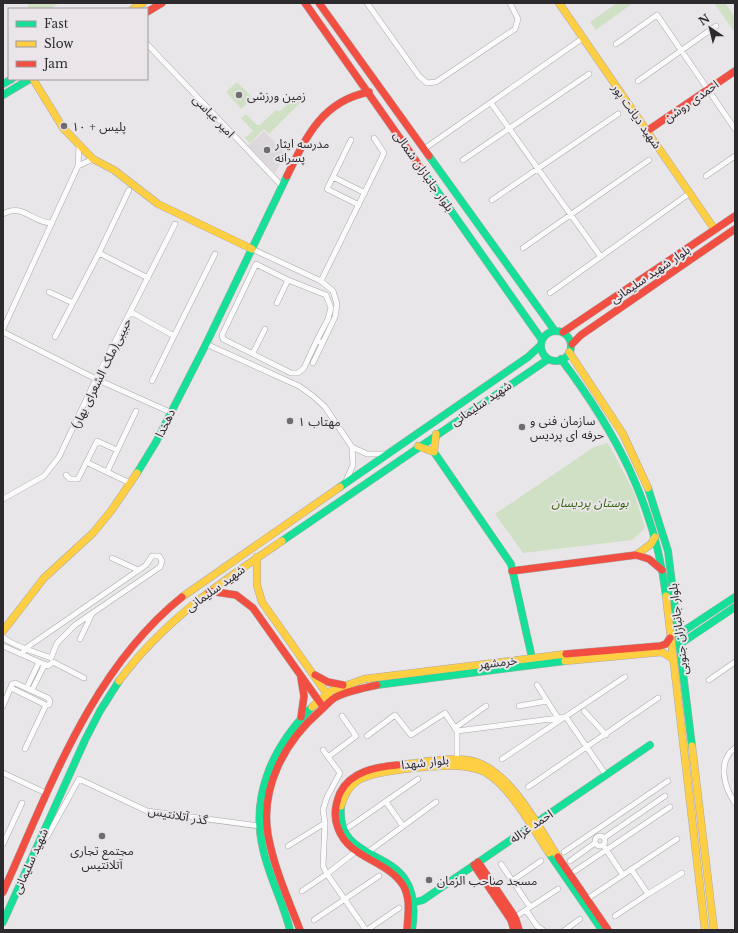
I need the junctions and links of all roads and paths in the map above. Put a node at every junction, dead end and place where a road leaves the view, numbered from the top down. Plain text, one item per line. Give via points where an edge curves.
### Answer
1 (162, 3) edge
2 (305, 3) edge
3 (319, 3) edge
4 (367, 3) edge
5 (510, 3) edge
6 (559, 3) edge
7 (148, 11) edge
8 (716, 26) dead end
9 (583, 38) junction
10 (616, 44) dead end
11 (148, 45) edge
12 (683, 50) junction
13 (735, 70) edge
14 (589, 74) dead end
15 (28, 80) edge
16 (34, 80) edge
17 (638, 80) dead end
18 (709, 88) junction
19 (369, 92) junction
20 (3, 95) edge
21 (491, 103) junction
22 (618, 114) dead end
23 (509, 128) junction
24 (735, 129) edge
25 (647, 131) junction
26 (374, 138) dead end
27 (351, 140) dead end
28 (79, 146) junction
29 (424, 149) junction
30 (735, 156) edge
31 (93, 159) junction
32 (463, 160) dead end
33 (649, 160) dead end
34 (78, 166) junction
35 (538, 169) junction
36 (706, 176) dead end
37 (333, 177) junction
38 (282, 186) junction
39 (129, 190) dead end
40 (365, 193) junction
41 (690, 193) junction
42 (492, 200) dead end
43 (359, 205) junction
44 (3, 214) edge
45 (571, 215) junction
46 (735, 216) edge
47 (52, 223) junction
48 (175, 224) dead end
49 (735, 229) edge
50 (715, 230) junction
51 (523, 248) dead end
52 (252, 249) junction
53 (99, 253) junction
54 (215, 254) dead end
55 (601, 257) junction
56 (148, 278) junction
57 (288, 280) junction
58 (321, 281) junction
59 (49, 292) dead end
60 (550, 293) dead end
61 (73, 303) junction
62 (277, 303) dead end
63 (131, 312) junction
64 (3, 329) edge
65 (265, 329) dead end
66 (555, 331) junction
67 (3, 332) edge
68 (564, 332) junction
69 (174, 336) junction
70 (55, 337) dead end
71 (317, 340) junction
72 (323, 343) junction
73 (541, 343) junction
74 (206, 344) junction
75 (572, 344) junction
76 (569, 352) junction
77 (252, 353) junction
78 (547, 360) junction
79 (561, 360) junction
80 (313, 363) dead end
81 (96, 378) junction
82 (152, 381) dead end
83 (136, 411) dead end
84 (170, 412) junction
85 (436, 434) junction
86 (418, 446) junction
87 (352, 447) junction
88 (118, 450) junction
89 (434, 452) junction
90 (387, 454) junction
91 (86, 462) junction
92 (107, 472) junction
93 (66, 475) dead end
94 (130, 483) junction
95 (345, 483) junction
96 (3, 499) edge
97 (655, 537) junction
98 (636, 555) junction
99 (257, 557) junction
100 (112, 558) dead end
101 (138, 570) junction
102 (662, 570) junction
103 (512, 571) junction
104 (209, 591) junction
105 (735, 597) edge
106 (735, 608) edge
107 (93, 613) junction
108 (3, 631) edge
109 (679, 634) junction
110 (3, 637) edge
111 (670, 638) junction
112 (80, 639) dead end
113 (680, 644) junction
114 (3, 646) edge
115 (26, 648) junction
116 (664, 649) junction
117 (22, 654) junction
118 (532, 658) junction
119 (673, 659) junction
120 (735, 662) edge
121 (44, 664) junction
122 (314, 675) junction
123 (301, 676) junction
124 (625, 677) dead end
125 (84, 678) dead end
126 (709, 680) dead end
127 (345, 685) junction
128 (537, 685) dead end
129 (26, 687) junction
130 (11, 688) junction
131 (32, 690) junction
132 (327, 694) junction
133 (658, 698) dead end
134 (318, 701) junction
135 (332, 701) junction
136 (547, 701) junction
137 (3, 706) edge
138 (46, 706) junction
139 (486, 706) dead end
140 (519, 706) dead end
141 (323, 708) junction
142 (584, 711) dead end
143 (342, 716) dead end
144 (301, 717) junction
145 (566, 717) junction
146 (558, 718) junction
147 (456, 729) junction
148 (606, 735) junction
149 (367, 736) dead end
150 (650, 745) dead end
151 (735, 748) edge
152 (25, 749) dead end
153 (586, 749) junction
154 (323, 750) dead end
155 (328, 757) junction
156 (457, 759) junction
157 (502, 759) dead end
158 (392, 769) junction
159 (3, 772) edge
160 (606, 775) junction
161 (418, 779) dead end
162 (668, 781) dead end
163 (528, 788) dead end
164 (48, 794) junction
165 (665, 796) dead end
166 (58, 799) junction
167 (22, 802) dead end
168 (386, 802) junction
169 (436, 802) dead end
170 (735, 803) edge
171 (670, 807) dead end
172 (325, 823) junction
173 (533, 825) junction
174 (259, 826) junction
175 (403, 826) junction
176 (349, 827) dead end
177 (593, 832) junction
178 (597, 837) junction
179 (604, 838) junction
180 (676, 838) dead end
181 (595, 843) junction
182 (3, 844) edge
183 (603, 845) junction
184 (288, 846) dead end
185 (36, 848) junction
186 (357, 850) junction
187 (607, 850) junction
188 (368, 852) junction
189 (564, 852) dead end
190 (375, 859) junction
191 (570, 860) dead end
192 (541, 861) dead end
193 (476, 864) junction
194 (501, 864) dead end
195 (631, 869) junction
196 (575, 871) dead end
197 (682, 873) dead end
198 (327, 874) junction
199 (623, 875) junction
200 (379, 876) dead end
201 (512, 881) junction
202 (558, 889) dead end
203 (302, 891) dead end
204 (3, 892) edge
205 (648, 894) junction
206 (346, 899) junction
207 (585, 901) junction
208 (412, 903) junction
209 (398, 908) dead end
210 (528, 908) junction
211 (615, 916) dead end
212 (515, 917) junction
213 (580, 919) dead end
214 (314, 920) dead end
215 (3, 922) edge
216 (290, 930) edge
217 (300, 930) edge
218 (367, 930) edge
219 (407, 930) edge
220 (412, 930) edge
221 (514, 930) edge
222 (519, 930) edge
223 (543, 930) edge
224 (565, 930) edge
225 (602, 930) edge
226 (608, 930) edge
227 (705, 930) edge
228 (714, 930) edge

1 - 7 main road
2 - 19 main road, بلوار جانبازان شمالی
3 - 29 main road, بلوار جانبازان شمالی
4 - 5 street via 427,82 436,82 515,29 518,20
6 - 9 main road, شهید دیانت پور
8 - 12 street
9 - 21 street
9 - 25 main road, شهید دیانت پور
10 - 12 street via 657,15
11 - 38 street, امیر عباسی
12 - 17 street
12 - 18 street
13 - 18 main road, احمدی روشن
14 - 23 street
15 - 20 main road
16 - 28 main road via 63,128
18 - 24 street
18 - 25 main road, احمدی روشن
19 - 38 main road, دهخدا via 360,92 345,99 320,118 304,141
19 - 73 main road, بلوار جانبازان شمالی
21 - 23 street
21 - 29 street
22 - 35 street
23 - 32 street
23 - 35 street
25 - 41 main road, شهید دیانت پور
26 - 40 street via 384,154
27 - 37 street
28 - 31 main road
28 - 34 street
29 - 66 main road, بلوار جانبازان شمالی
30 - 36 street
31 - 34 street
31 - 52 main road via 114,170 158,204
33 - 45 street
34 - 47 street
35 - 42 street
35 - 45 street
37 - 40 street
37 - 43 street via 327,189
38 - 52 main road, دهخدا
39 - 53 street
40 - 43 street
41 - 50 main road, شهید دیانت پور
41 - 55 street
43 - 58 street
44 - 47 street via 14,210 22,211
45 - 51 street
45 - 55 street
46 - 50 main road, بلوار شهید سلیمانی
47 - 64 street
48 - 56 street, حبیبی(ملک الشعرای بهار)
49 - 75 main road, بلوار شهید سلیمانی via 581,335
50 - 68 main road, بلوار شهید سلیمانی
52 - 58 street
52 - 74 main road, دهخدا
53 - 56 street
53 - 61 street
54 - 69 street
55 - 60 street
56 - 63 street, حبیبی(ملک الشعرای بهار)
57 - 62 street
57 - 71 street via 326,295 331,308
57 - 77 street via 256,264 222,335 223,339
58 - 72 street via 333,291 337,304 335,318
59 - 61 street
61 - 70 street
63 - 69 street
63 - 81 street, حبیبی(ملک الشعرای بهار)
65 - 77 street
66 - 68 main road
66 - 73 main road via 549,333
67 - 81 street
68 - 75 main road
69 - 82 street
71 - 72 street
71 - 77 street via 304,368 298,373 292,373
72 - 80 street
73 - 78 main road via 542,354
73 - 90 main road, شهید سلیمانی via 521,361
74 - 84 main road, دهخدا
74 - 87 street via 299,386 325,407
75 - 76 main road
76 - 79 main road
76 - 109 main road, بلوار جانبازان جنوبی via 623,434 651,495 668,551
78 - 79 main road
78 - 85 main road, شهید سلیمانی
79 - 97 main road, بلوار جانبازان جنوبی via 616,439 634,476
81 - 84 street
81 - 96 street, حبیبی(ملک الشعرای بهار) via 68,440 52,467 44,476
83 - 88 street
84 - 94 main road, دهخدا via 156,442
85 - 86 main road, شهید سلیمانی
85 - 89 main road
86 - 89 main road
86 - 99 main road, شهید سلیمانی
87 - 90 street via 368,454
87 - 95 street via 353,465
88 - 91 street via 96,441
88 - 92 street
89 - 103 main road via 511,564
90 - 95 main road, شهید سلیمانی
91 - 92 street
91 - 93 street via 78,479 70,479
92 - 94 street
94 - 108 main road, دهخدا via 92,533 44,578
95 - 164 main road, شهید سلیمانی via 190,590 141,635 96,698
97 - 98 main road via 651,544
97 - 102 main road, بلوار جانبازان جنوبی
98 - 102 main road via 649,560
98 - 103 main road
99 - 104 main road, شهید سلیمانی
99 - 122 main road via 256,580 262,602
100 - 101 street
101 - 107 street via 146,565 152,556 159,556 162,561 160,567
101 - 115 street
102 - 111 main road, بلوار جانبازان جنوبی
103 - 118 main road
104 - 123 main road via 236,596 246,601
104 - 166 main road, شهید سلیمانی via 186,608 126,671 104,704
105 - 109 main road
106 - 113 main road
107 - 112 street
107 - 115 street via 62,636 51,658
109 - 113 main road, بلوار جانبازان جنوبی
110 - 115 street
111 - 116 main road
111 - 119 main road, بلوار جانبازان جنوبی
113 - 228 main road, بلوار جانبازان جنوبی
114 - 117 street
115 - 117 street
116 - 118 main road, خرمشهر
116 - 119 main road
116 - 135 main road, خرمشهر via 390,682 336,697
117 - 121 street
118 - 127 main road, خرمشهر via 388,676
119 - 227 main road, بلوار جانبازان جنوبی
120 - 126 street
121 - 125 street via 53,662
121 - 129 street
121 - 131 street
122 - 127 main road via 328,682
122 - 132 main road
123 - 134 main road
123 - 144 main road via 304,696
124 - 145 street
127 - 132 main road, خرمشهر
128 - 136 street
129 - 130 street via 15,683
129 - 131 street
130 - 137 street
130 - 138 street
131 - 138 street via 48,698 49,705
132 - 134 main road, خرمشهر
132 - 135 main road
133 - 148 street
134 - 141 main road
134 - 144 main road, خرمشهر
135 - 141 main road, خرمشهر
136 - 140 street
136 - 146 street
138 - 152 street
139 - 147 street
141 - 217 main road, خرمشهر via 307,722 286,748 272,783 268,801 270,850
142 - 148 street
143 - 155 street via 356,736
144 - 174 main road, خرمشهر via 279,744 271,762 260,800
145 - 146 street
145 - 153 street
145 - 157 street
146 - 147 street
147 - 149 street via 445,713 411,735 395,715
147 - 156 street
148 - 153 street
150 - 160 main road, احمد غزاله
151 - 170 street via 724,762 726,785
153 - 160 street
153 - 163 street
154 - 155 street
155 - 172 street via 340,773 326,797 323,810
156 - 158 main road, بلوار شهدا
156 - 173 main road, بلوار شهدا via 477,763 502,776
158 - 173 main road, بلوار شهدا via 449,765 475,768 498,780
158 - 186 main road, بلوار شهدا via 372,768 359,773 347,782 339,794 335,807 339,835 348,846
159 - 164 street
160 - 173 main road, احمد غزاله
161 - 168 street
162 - 177 street
164 - 166 main road
164 - 204 main road, شهید سلیمانی
165 - 179 street
166 - 185 main road, شهید سلیمانی
167 - 182 street
168 - 175 street
168 - 176 street
169 - 175 street
171 - 187 street
172 - 184 street
172 - 198 street via 323,866
173 - 193 main road, احمد غزاله
173 - 207 main road, بلوار شهدا
174 - 185 street, گذر آتلانتیس via 147,811 79,779 48,835
174 - 216 main road, خرمشهر via 262,852 283,903
175 - 188 street
177 - 178 street
177 - 189 street
178 - 179 street
178 - 181 street
179 - 183 street
180 - 195 street
181 - 183 street via 598,846
181 - 191 street
183 - 187 street
185 - 215 main road, شهید سلیمانی
186 - 188 main road, بلوار شهدا
186 - 190 main road, بلوار شهدا
186 - 198 street
187 - 196 street
187 - 199 street
188 - 190 main road, بلوار شهدا
190 - 208 main road, بلوار شهدا via 386,860 398,869 412,891
192 - 201 street
193 - 208 main road, احمد غزاله via 423,900
193 - 212 main road
193 - 221 main road via 511,920
194 - 201 street
195 - 199 street
195 - 205 street
197 - 205 street
198 - 203 street
198 - 206 street
199 - 207 street
200 - 206 street
201 - 210 street
202 - 210 street
205 - 211 street
206 - 214 street
206 - 218 street
207 - 225 main road, بلوار شهدا
207 - 226 main road, بلوار شهدا
208 - 219 main road, بلوار شهدا
208 - 220 main road, بلوار شهدا via 415,914
209 - 218 street
210 - 212 street
210 - 223 street via 537,926
212 - 222 main road
213 - 224 street

